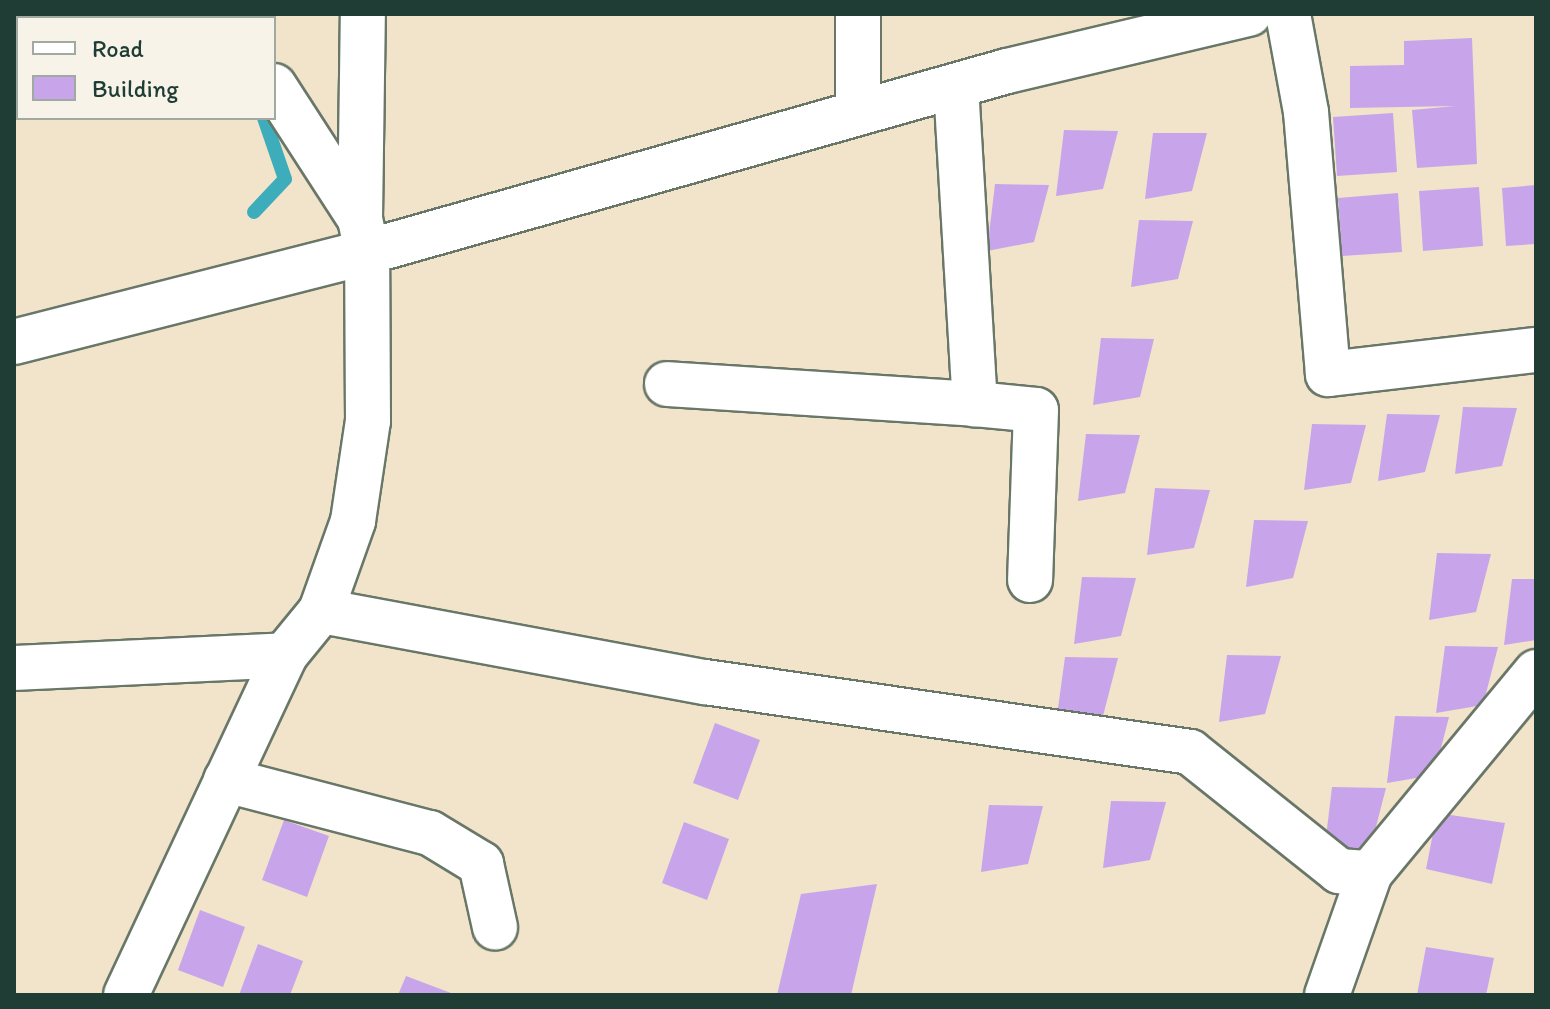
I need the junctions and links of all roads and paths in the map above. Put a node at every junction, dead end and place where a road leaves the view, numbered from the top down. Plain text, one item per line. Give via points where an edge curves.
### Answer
1 (363, 14) edge
2 (858, 14) edge
3 (1249, 14) edge
4 (1288, 14) edge
5 (956, 86) junction
6 (276, 89) edge
7 (858, 113) junction
8 (363, 236) junction
9 (14, 342) edge
10 (1536, 350) edge
11 (667, 384) dead end
12 (975, 404) junction
13 (1030, 580) dead end
14 (321, 611) junction
15 (285, 655) junction
16 (14, 668) edge
17 (1536, 672) edge
18 (226, 780) junction
19 (1370, 873) junction
20 (495, 927) dead end
21 (126, 995) edge
22 (1327, 995) edge

1 - 8 street
2 - 7 street
3 - 5 street
4 - 10 street via 1306,112 1328,374
5 - 7 street
5 - 12 street
6 - 8 street
7 - 8 street
8 - 9 street
8 - 14 street via 368,421 353,521
11 - 12 street
12 - 13 street via 1036,410
14 - 15 street
14 - 19 street via 705,682 1190,752 1339,871
15 - 16 street
15 - 18 street
17 - 19 street
18 - 20 street via 430,833 481,864
18 - 21 street
19 - 22 street

